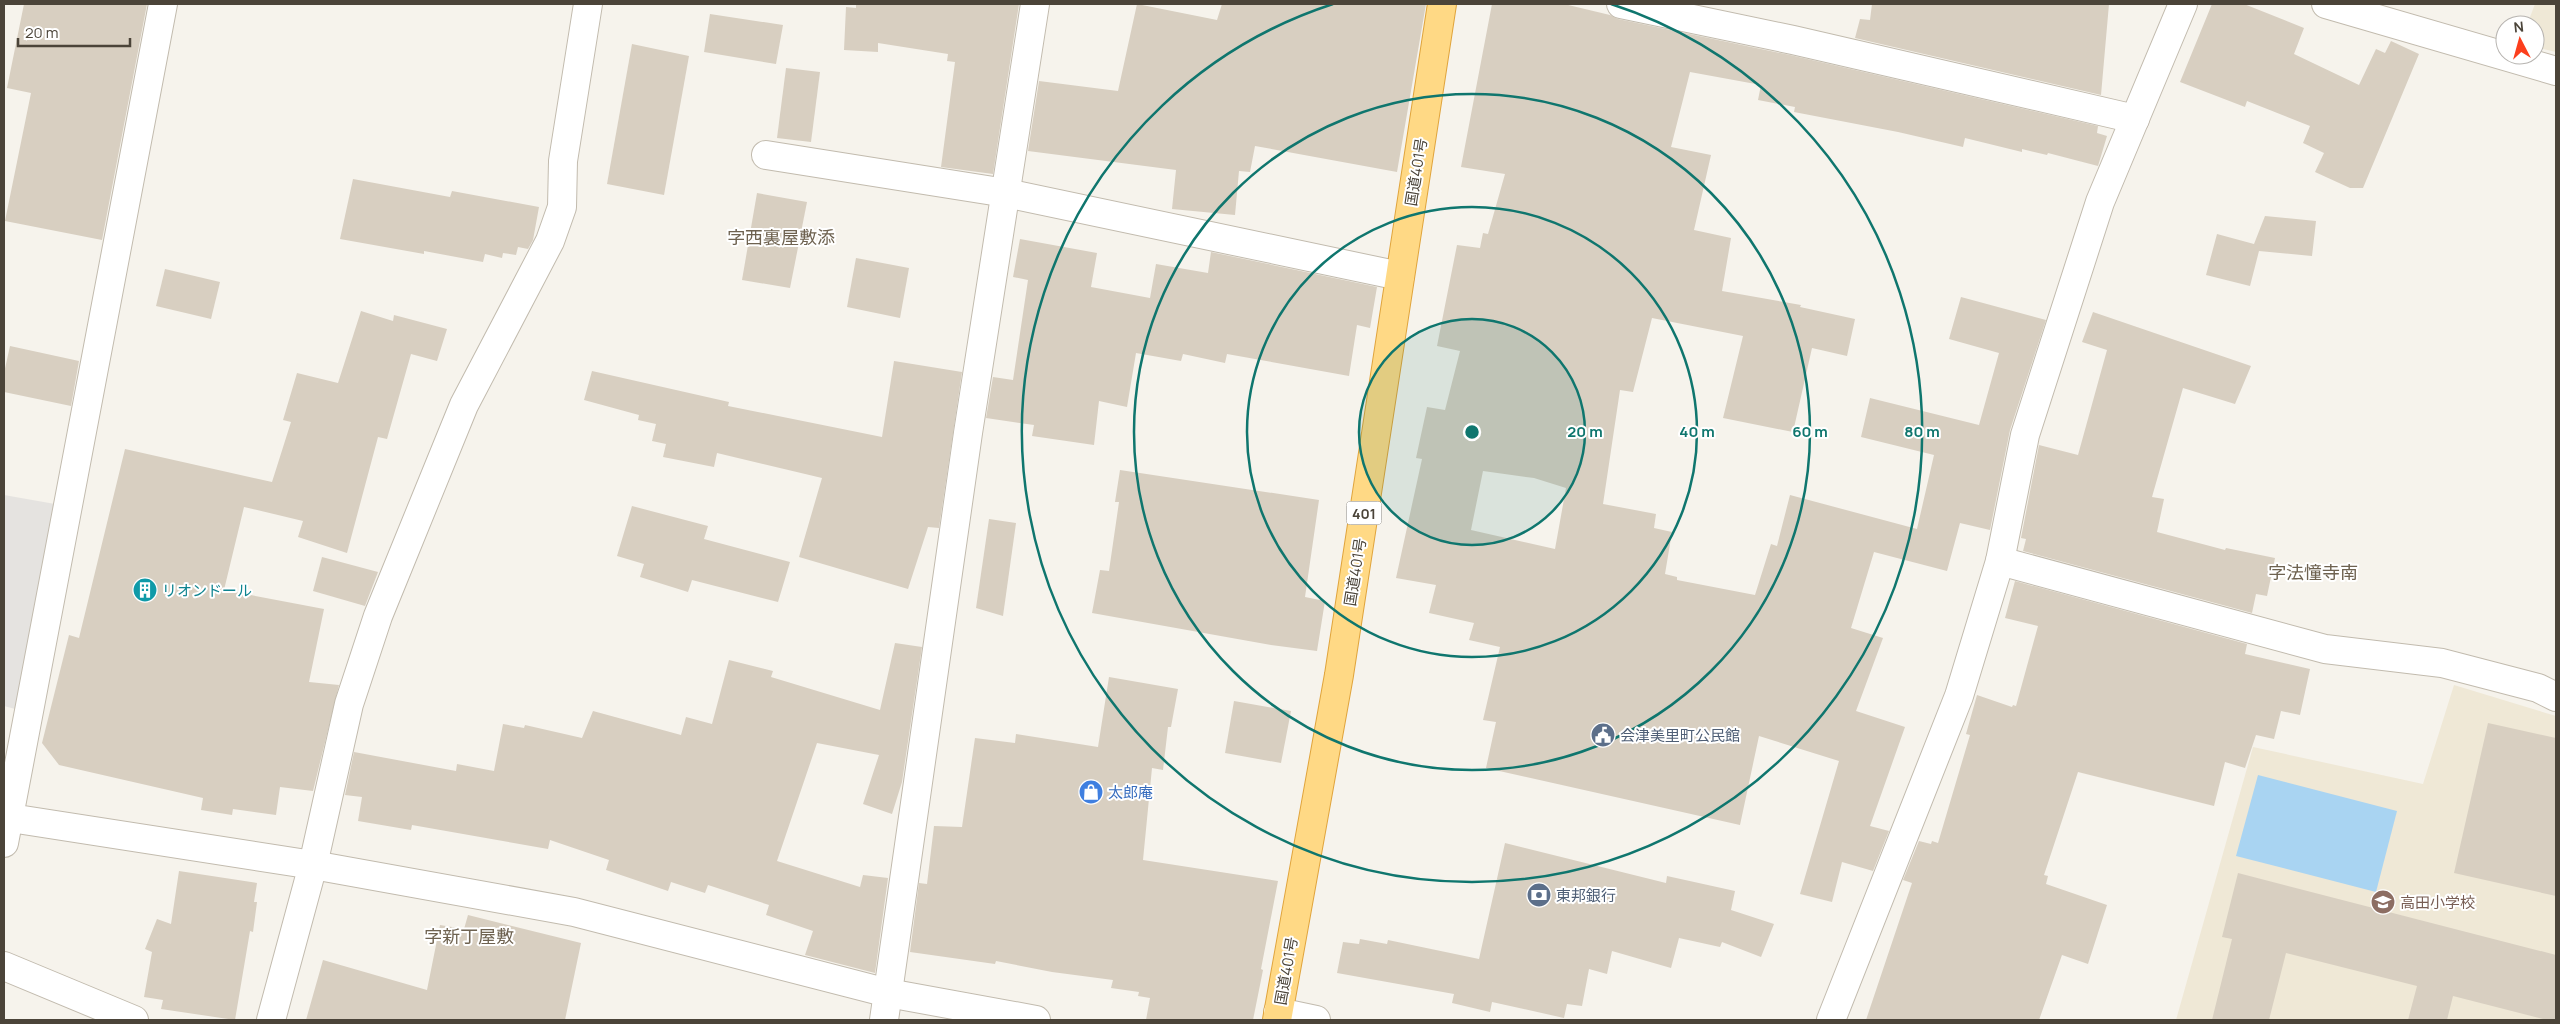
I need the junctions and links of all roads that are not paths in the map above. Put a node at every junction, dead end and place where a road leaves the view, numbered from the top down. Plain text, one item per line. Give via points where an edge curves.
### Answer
1 (163, 4) edge
2 (588, 4) edge
3 (1035, 4) edge
4 (1442, 4) edge
5 (1621, 4) edge
6 (2183, 4) edge
7 (2326, 4) edge
8 (2556, 71) edge
9 (2135, 119) junction
10 (766, 155) dead end
11 (1006, 193) junction
12 (1400, 276) junction
13 (2000, 561) junction
14 (2556, 697) edge
15 (5, 826) edge
16 (313, 865) junction
17 (4, 966) edge
18 (888, 993) junction
19 (1278, 1016) edge
20 (134, 1020) edge
21 (271, 1020) edge
22 (884, 1020) edge
23 (1036, 1020) edge
24 (1316, 1020) edge
25 (1831, 1020) edge

1 - 15 street
2 - 16 street via 563,161 562,207 550,241 464,405 378,616 349,704
3 - 11 street
4 - 12 highway, 国道401号 / 401
5 - 9 street via 1803,42
6 - 9 street
7 - 8 street
9 - 13 street via 2100,202 2025,435
10 - 11 street
11 - 12 street
11 - 18 street via 968,433
12 - 19 highway, 国道401号 / 401 via 1339,675
13 - 14 street via 2325,649 2442,664 2538,688
13 - 25 street via 1959,696
15 - 16 street
16 - 18 street via 574,912
16 - 21 street
17 - 20 street
18 - 22 street
18 - 23 street
19 - 24 street

